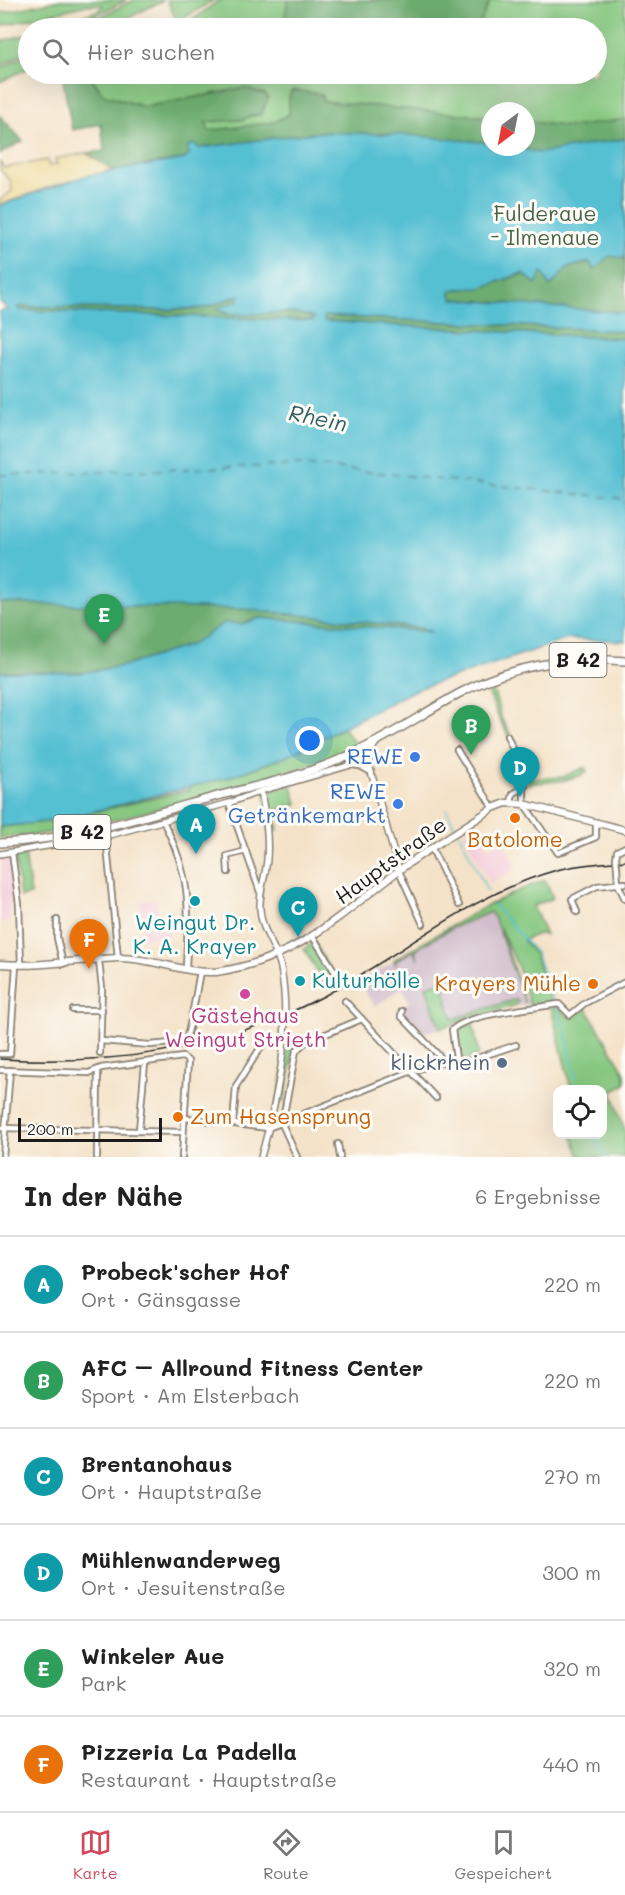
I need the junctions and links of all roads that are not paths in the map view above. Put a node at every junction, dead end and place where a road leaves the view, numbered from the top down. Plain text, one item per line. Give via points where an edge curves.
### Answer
1 (625, 661) edge
2 (507, 736) dead end
3 (367, 750) junction
4 (457, 750) dead end
5 (345, 758) junction
6 (370, 767) junction
7 (525, 786) junction
8 (261, 791) junction
9 (511, 802) junction
10 (229, 803) junction
11 (524, 804) junction
12 (493, 808) junction
13 (163, 821) junction
14 (596, 822) junction
15 (625, 830) edge
16 (106, 836) junction
17 (0, 843) edge
18 (625, 848) edge
19 (432, 849) junction
20 (246, 851) junction
21 (12, 853) junction
22 (0, 854) edge
23 (399, 871) junction
24 (228, 872) dead end
25 (625, 883) edge
26 (618, 884) junction
27 (568, 891) dead end
28 (260, 892) junction
29 (572, 899) junction
30 (625, 899) edge
31 (459, 905) dead end
32 (577, 912) dead end
33 (57, 920) dead end
34 (423, 924) dead end
35 (313, 937) junction
36 (278, 956) junction
37 (118, 958) junction
38 (99, 961) junction
39 (0, 964) edge
40 (63, 964) junction
41 (18, 965) junction
42 (186, 967) junction
43 (200, 972) junction
44 (335, 972) dead end
45 (625, 982) edge
46 (345, 1000) dead end
47 (73, 1010) dead end
48 (102, 1010) junction
49 (402, 1011) dead end
50 (362, 1019) junction
51 (101, 1041) junction
52 (516, 1045) dead end
53 (261, 1047) dead end
54 (100, 1053) dead end
55 (0, 1054) edge
56 (456, 1058) junction
57 (444, 1061) junction
58 (145, 1063) junction
59 (0, 1070) edge
60 (10, 1070) junction
61 (98, 1070) junction
62 (412, 1071) junction
63 (436, 1098) dead end
64 (184, 1118) junction
65 (233, 1124) junction
66 (282, 1124) junction
67 (2, 1128) edge
68 (268, 1128) junction
69 (96, 1130) junction
70 (139, 1130) junction
71 (183, 1132) junction
72 (338, 1144) dead end
73 (3, 1157) edge
74 (97, 1157) edge
75 (182, 1157) edge
76 (261, 1157) edge
77 (297, 1157) edge
78 (340, 1157) edge

1 - 3 main road, B 42 via 576,660 513,672 459,694 376,741
2 - 7 street via 522,765
3 - 5 main road, B 42
3 - 6 street
4 - 12 street
5 - 6 street
5 - 17 main road, B 42 via 78,833
6 - 8 street via 351,765
6 - 23 street
7 - 9 street via 513,794
7 - 11 street
8 - 10 street
8 - 28 street via 268,836
9 - 11 main road, Hauptstraße
9 - 12 main road, Hauptstraße
10 - 13 street
10 - 20 street
11 - 14 main road, Hauptstraße
11 - 14 street via 558,853 596,837
12 - 19 main road, Hauptstraße
13 - 16 street
13 - 42 street via 175,845 188,891
14 - 15 main road, Hauptstraße
16 - 21 street
16 - 37 street
18 - 26 street, bridge via 617,851
19 - 23 main road, Hauptstraße
19 - 31 street
20 - 24 street via 227,856
20 - 28 street
21 - 22 street
21 - 41 street via 19,904
23 - 34 street
23 - 35 main road, Hauptstraße
25 - 26 street
26 - 29 street via 597,886
26 - 30 street
27 - 29 street
28 - 36 street via 262,925
29 - 32 street
33 - 40 street
35 - 36 main road, Hauptstraße
35 - 44 street
36 - 43 main road, Hauptstraße via 221,972
36 - 68 street via 286,1019
37 - 38 main road, Hauptstraße
37 - 42 main road, Hauptstraße
38 - 40 main road, Hauptstraße
38 - 48 street
39 - 41 main road, Hauptstraße
40 - 41 main road, Hauptstraße
41 - 55 street via 10,1054
42 - 43 main road, Hauptstraße
43 - 51 street via 188,1038 178,1044 161,1045
45 - 56 street via 570,1015 559,1004 498,1013 455,1027 451,1034
46 - 50 street
47 - 48 street
48 - 51 street
49 - 57 street via 401,1016
50 - 62 street
50 - 66 street via 299,1045
51 - 54 street
52 - 56 street via 462,1063
53 - 65 street via 236,1086
56 - 57 street
57 - 62 street
58 - 61 street
58 - 64 street via 179,1057 188,1061
58 - 70 street
59 - 60 street
60 - 61 street
60 - 67 street
61 - 69 street
62 - 63 street
62 - 66 street
64 - 65 street
64 - 71 street
65 - 68 street
66 - 68 street
66 - 77 street
67 - 69 street
67 - 73 street
68 - 76 street
69 - 70 street
69 - 74 street
70 - 71 street
71 - 75 street
72 - 78 street

